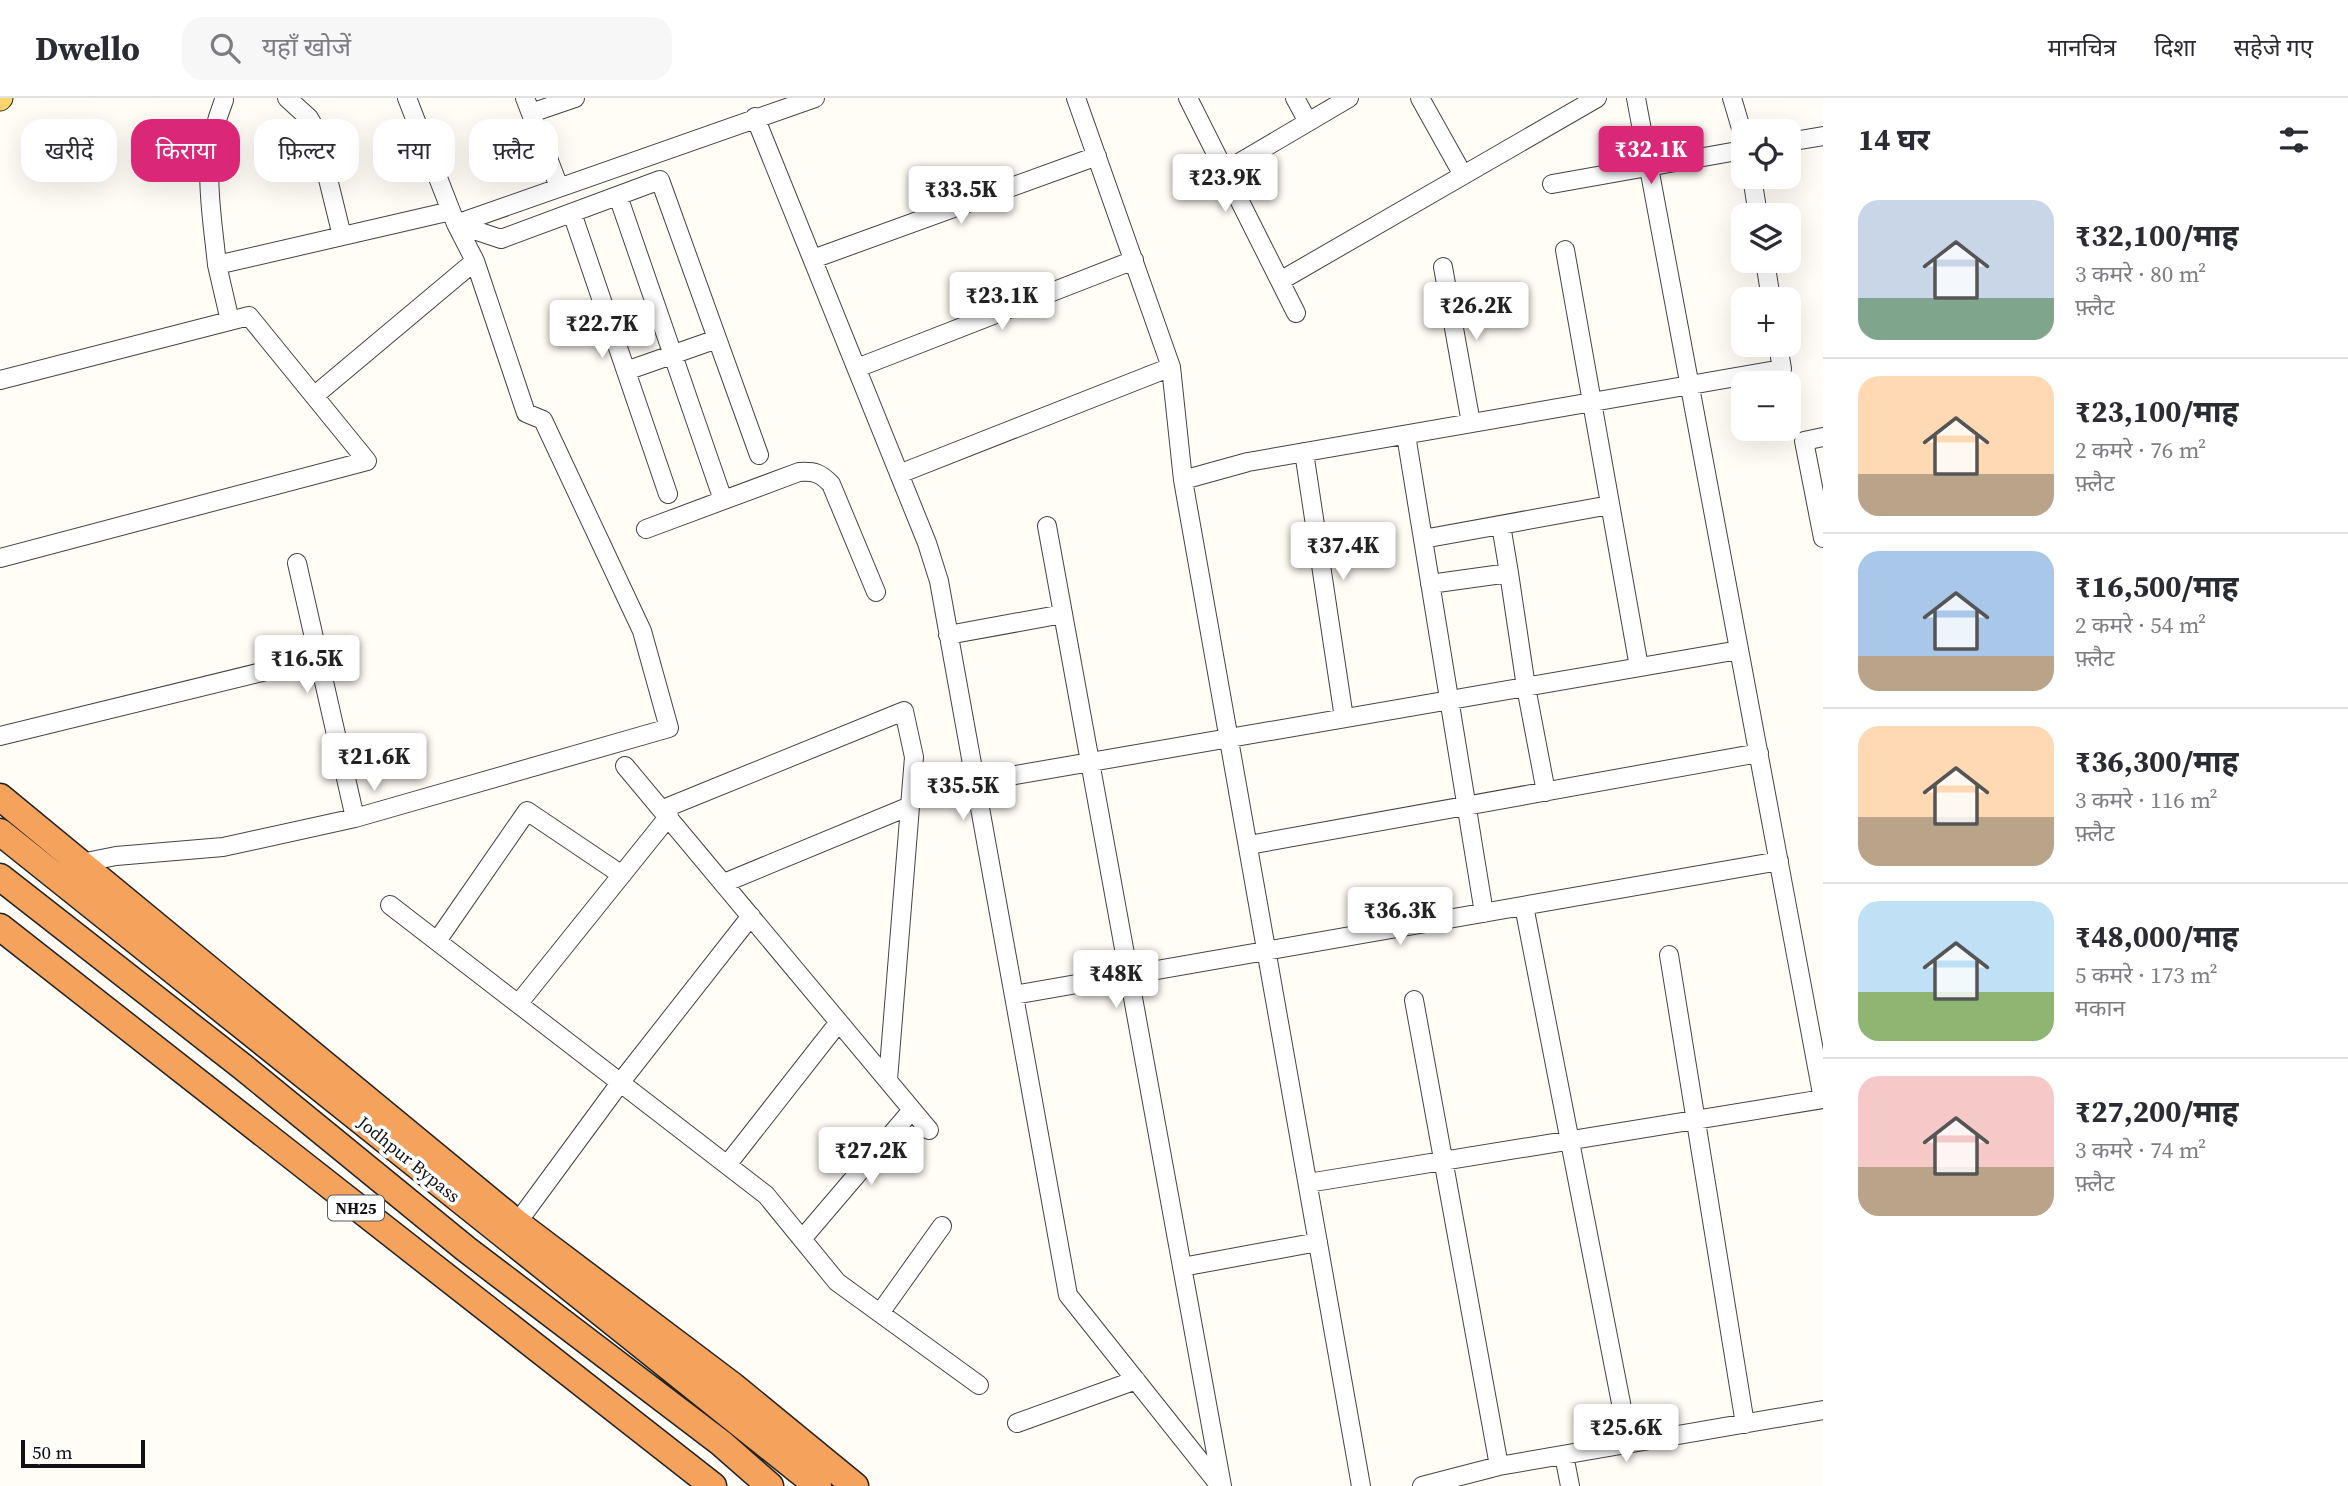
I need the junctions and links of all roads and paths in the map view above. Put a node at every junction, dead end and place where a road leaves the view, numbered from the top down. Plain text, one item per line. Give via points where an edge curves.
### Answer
1 (287, 98) edge
2 (407, 98) edge
3 (575, 98) edge
4 (815, 98) edge
5 (1076, 98) edge
6 (1188, 98) edge
7 (1295, 98) edge
8 (1349, 98) edge
9 (1420, 98) edge
10 (1597, 98) edge
11 (1636, 98) edge
12 (1732, 98) edge
13 (224, 100) dead end
14 (528, 105) edge
15 (755, 117) junction
16 (1738, 119) edge
17 (1308, 122) junction
18 (1823, 136) edge
19 (1801, 140) edge
20 (1731, 152) edge
21 (1097, 156) junction
22 (1649, 167) junction
23 (1225, 171) junction
24 (1463, 175) junction
25 (1552, 184) dead end
26 (559, 187) junction
27 (618, 196) junction
28 (572, 213) junction
29 (454, 218) junction
30 (342, 236) junction
31 (1565, 250) dead end
32 (813, 259) junction
33 (1134, 260) junction
34 (475, 261) junction
35 (217, 265) junction
36 (1443, 267) dead end
37 (1280, 281) junction
38 (1296, 313) dead end
39 (230, 321) junction
40 (717, 339) junction
41 (673, 355) junction
42 (1780, 357) edge
43 (1171, 367) junction
44 (857, 369) junction
45 (626, 371) junction
46 (0, 380) edge
47 (1690, 385) junction
48 (314, 396) junction
49 (1592, 402) junction
50 (1471, 423) junction
51 (1406, 435) junction
52 (1823, 437) edge
53 (1304, 452) junction
54 (759, 455) dead end
55 (899, 474) junction
56 (1183, 480) junction
57 (668, 494) dead end
58 (723, 500) junction
59 (1610, 505) junction
60 (1501, 525) junction
61 (1047, 526) dead end
62 (646, 529) dead end
63 (1823, 538) edge
64 (1423, 539) junction
65 (0, 558) edge
66 (298, 563) dead end
67 (1509, 573) junction
68 (1430, 584) junction
69 (876, 592) dead end
70 (1063, 614) junction
71 (948, 635) junction
72 (1739, 650) junction
73 (319, 658) junction
74 (1639, 667) junction
75 (1526, 687) junction
76 (1449, 700) junction
77 (1344, 718) junction
78 (0, 736) edge
79 (1230, 738) junction
80 (1759, 753) junction
81 (1090, 762) junction
82 (625, 766) dead end
83 (975, 782) junction
84 (1546, 792) junction
85 (0, 797) edge
86 (910, 806) junction
87 (1466, 806) junction
88 (666, 813) junction
89 (355, 818) junction
90 (0, 832) edge
91 (1249, 845) junction
92 (1779, 861) junction
93 (81, 863) junction
94 (622, 875) junction
95 (0, 877) edge
96 (724, 883) junction
97 (390, 905) dead end
98 (1524, 906) junction
99 (1484, 913) junction
100 (751, 916) junction
101 (0, 927) edge
102 (438, 941) junction
103 (1268, 951) junction
104 (1669, 955) dead end
105 (1129, 975) junction
106 (1014, 995) junction
107 (1414, 1000) dead end
108 (518, 1003) junction
109 (839, 1022) junction
110 (888, 1080) junction
111 (620, 1083) junction
112 (1823, 1099) edge
113 (912, 1110) junction
114 (1695, 1120) junction
115 (929, 1130) dead end
116 (1570, 1140) junction
117 (1444, 1161) junction
118 (727, 1165) junction
119 (1308, 1183) junction
120 (517, 1223) junction
121 (942, 1226) dead end
122 (802, 1239) junction
123 (1318, 1242) junction
124 (1182, 1268) junction
125 (880, 1313) junction
126 (1136, 1380) junction
127 (979, 1385) dead end
128 (1823, 1410) edge
129 (1017, 1423) dead end
130 (1745, 1424) junction
131 (1629, 1444) junction
132 (1564, 1455) junction
133 (1499, 1466) junction
134 (713, 1486) edge
135 (770, 1486) edge
136 (818, 1486) edge
137 (855, 1486) edge
138 (1221, 1486) edge
139 (1360, 1486) edge
140 (1422, 1486) edge
141 (1570, 1486) edge

1 - 30 street via 316,130
2 - 29 street
3 - 14 street
4 - 15 street
5 - 21 street
6 - 23 street
7 - 17 street
8 - 17 street
9 - 24 street
10 - 24 street
11 - 22 street
12 - 16 street
13 - 35 street via 208,159
14 - 26 street
15 - 26 street
15 - 32 street
17 - 23 street
18 - 19 street
20 - 22 street
21 - 32 street
21 - 33 street
22 - 25 street
22 - 47 street
23 - 37 street
24 - 37 street
26 - 29 street
27 - 28 street
27 - 40 street via 660,180
27 - 41 street
28 - 29 street via 501,239
28 - 45 street
29 - 30 street
29 - 34 street
30 - 35 street
31 - 49 street
32 - 44 street
33 - 43 street
33 - 44 street
34 - 48 street
34 - 89 street via 526,413 543,420 642,631 669,728
35 - 39 street
36 - 50 street
37 - 38 street
39 - 46 street
39 - 48 street via 248,316
40 - 41 street
40 - 54 street
41 - 45 street
41 - 58 street
42 - 47 street via 1782,369
43 - 55 street
43 - 56 street
44 - 55 street
45 - 57 street
47 - 49 street
47 - 72 street
48 - 65 street via 367,461
49 - 50 street
49 - 59 street
50 - 51 street
51 - 53 street
51 - 64 street
52 - 63 street via 1804,441
53 - 56 street
53 - 77 street
55 - 71 street via 939,581
56 - 79 street
58 - 62 street
58 - 69 street via 799,472 821,474 831,484
59 - 60 street
59 - 74 street
60 - 64 street
60 - 67 street
61 - 70 street
64 - 68 street
66 - 73 street
67 - 68 street
67 - 75 street
68 - 76 street
70 - 71 street
70 - 81 street
71 - 83 street
72 - 74 street
72 - 80 street
73 - 78 street
73 - 89 street
74 - 75 street
75 - 76 street
75 - 84 street
76 - 77 street
76 - 87 street
77 - 79 street
79 - 81 street
79 - 91 street
80 - 84 street
80 - 92 street
81 - 83 street
81 - 105 street
82 - 88 street
83 - 106 street
84 - 87 street
85 - 93 highway
86 - 88 street via 914,757 904,711
86 - 96 street
86 - 110 street
87 - 91 street
87 - 99 street
88 - 94 street
88 - 96 street
89 - 93 street via 223,847
90 - 136 highway, Jodhpur Bypass
91 - 103 street
92 - 98 street
92 - 112 street
93 - 120 highway
94 - 102 street via 527,811
94 - 108 street
95 - 135 highway, Jodhpur Bypass / NH25
96 - 100 street
97 - 102 street
98 - 99 street
98 - 116 street
99 - 103 street
100 - 109 street
100 - 111 street
101 - 134 highway, NH25
102 - 108 street
103 - 105 street
103 - 119 street
104 - 114 street
105 - 106 street
105 - 124 street
106 - 126 street via 1068,1295
107 - 117 street
108 - 111 street
109 - 110 street
109 - 118 street
110 - 113 street
111 - 118 street
111 - 120 street
112 - 114 street
113 - 115 street
113 - 122 street
114 - 116 street
114 - 130 street
116 - 117 street
116 - 131 street
117 - 119 street
117 - 133 street
118 - 122 street via 766,1195
119 - 123 street
120 - 137 highway via 733,1386
121 - 125 street
122 - 125 street via 837,1282
123 - 124 street
123 - 139 street
124 - 138 street
125 - 127 street
126 - 129 street
126 - 138 street
128 - 130 street
130 - 131 street
131 - 132 street
132 - 133 street
132 - 141 street
133 - 140 street

